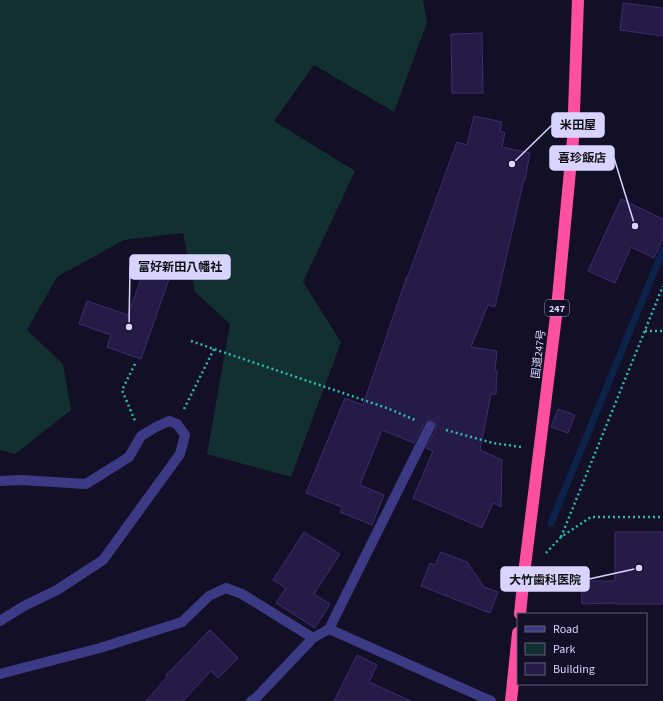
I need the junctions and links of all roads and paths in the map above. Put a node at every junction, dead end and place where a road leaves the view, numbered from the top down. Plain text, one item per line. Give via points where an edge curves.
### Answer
1 (578, 0) edge
2 (663, 286) edge
3 (645, 331) junction
4 (663, 331) edge
5 (191, 341) dead end
6 (214, 348) junction
7 (135, 364) dead end
8 (177, 424) junction
9 (430, 426) junction
10 (141, 436) junction
11 (540, 450) junction
12 (0, 482) edge
13 (663, 517) edge
14 (561, 537) junction
15 (545, 553) dead end
16 (520, 613) edge
17 (0, 621) edge
18 (329, 629) junction
19 (313, 638) junction
20 (517, 643) edge
21 (0, 674) edge
22 (254, 700) edge
23 (491, 701) edge
24 (511, 701) edge

1 - 11 highway, 国道247号 / 247 via 573,139
2 - 3 path
3 - 4 path
3 - 14 path
5 - 6 path
6 - 8 path
6 - 9 path via 387,408
7 - 10 path via 122,390
8 - 10 street via 168,421
8 - 17 street via 185,435 180,454 103,560 58,590
9 - 11 path via 493,442
9 - 18 street
10 - 12 street via 129,457 86,484 21,480
11 - 16 highway, 国道247号 / 247
13 - 14 path via 591,517
14 - 15 path
18 - 19 street
18 - 23 street
19 - 21 street via 242,594 226,588 210,596 182,622 100,648
19 - 22 street
20 - 24 highway

